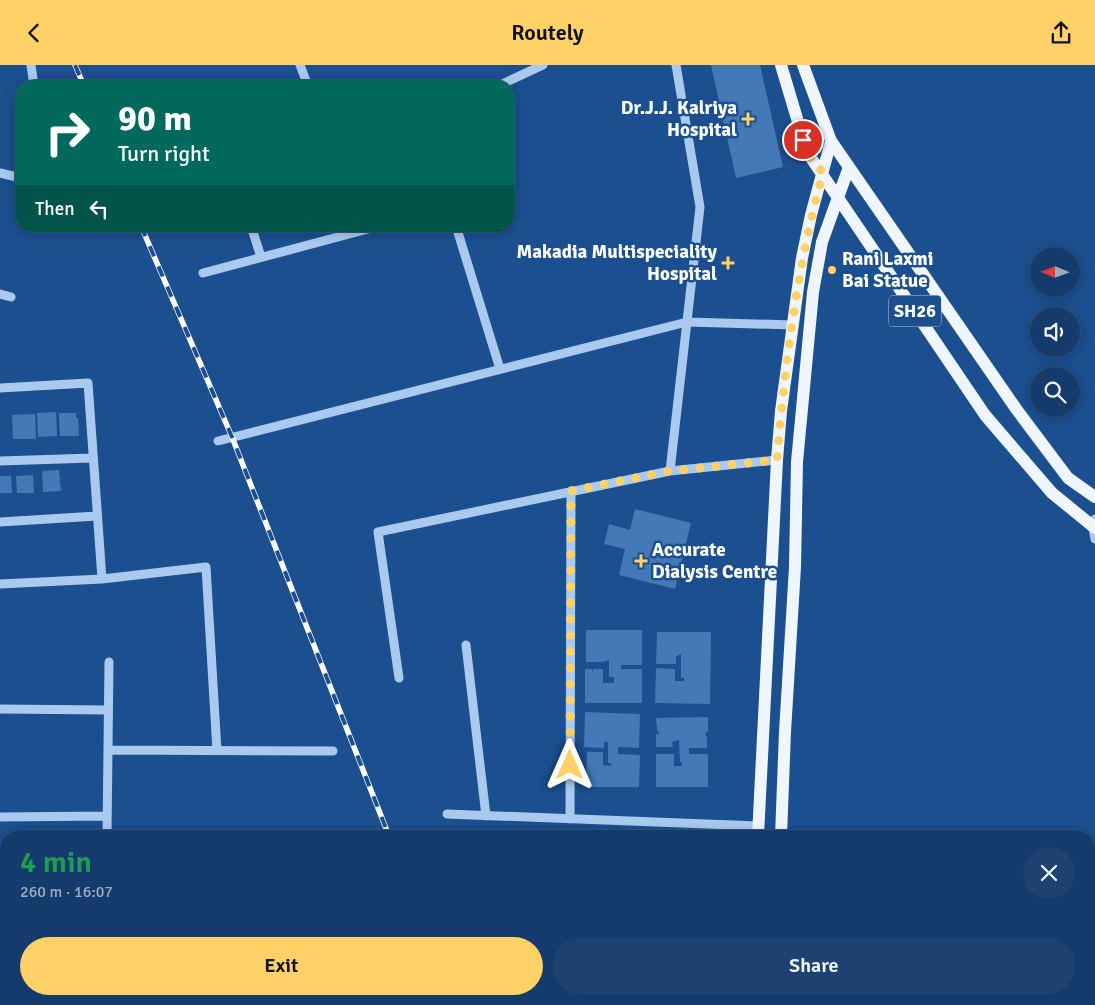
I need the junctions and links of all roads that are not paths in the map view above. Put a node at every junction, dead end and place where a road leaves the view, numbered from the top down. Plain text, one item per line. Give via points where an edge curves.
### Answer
1 (31, 65) edge
2 (300, 65) edge
3 (543, 65) edge
4 (676, 65) edge
5 (781, 65) edge
6 (803, 65) edge
7 (33, 80) edge
8 (306, 80) edge
9 (511, 80) edge
10 (831, 141) junction
11 (849, 167) junction
12 (0, 173) edge
13 (823, 173) junction
14 (15, 177) edge
15 (838, 196) junction
16 (253, 232) edge
17 (356, 232) edge
18 (458, 232) edge
19 (262, 257) junction
20 (203, 273) dead end
21 (0, 294) edge
22 (11, 297) dead end
23 (687, 321) junction
24 (793, 325) junction
25 (500, 369) junction
26 (0, 389) edge
27 (218, 441) dead end
28 (92, 458) junction
29 (777, 460) junction
30 (0, 461) edge
31 (670, 471) junction
32 (571, 491) junction
33 (1095, 497) edge
34 (97, 515) junction
35 (0, 522) edge
36 (1095, 528) edge
37 (102, 579) junction
38 (0, 584) edge
39 (466, 645) dead end
40 (109, 662) dead end
41 (400, 679) dead end
42 (0, 709) edge
43 (108, 710) junction
44 (108, 750) junction
45 (217, 751) junction
46 (333, 751) dead end
47 (447, 814) dead end
48 (107, 816) junction
49 (486, 816) junction
50 (0, 817) edge
51 (570, 819) junction
52 (107, 830) edge
53 (742, 830) edge
54 (758, 830) edge
55 (780, 830) edge

1 - 7 street
2 - 8 street
3 - 9 street
4 - 23 street via 700,207
5 - 13 main road, SH26 via 807,152
6 - 10 main road, SH26
10 - 11 main road, SH26
10 - 13 main road
11 - 15 main road
11 - 33 main road, SH26 via 1022,418 1068,478
12 - 14 street
13 - 15 main road, SH26
13 - 24 main road via 802,258
15 - 36 main road, SH26 via 985,415 1052,493
15 - 55 main road via 822,242 813,291 798,462
16 - 19 street
17 - 19 street
18 - 25 street
19 - 20 street
21 - 22 street
23 - 24 street
23 - 25 street
23 - 31 street
24 - 29 main road
25 - 27 street
26 - 28 street via 88,383
28 - 30 street
28 - 34 street
29 - 31 street
29 - 54 main road
31 - 32 street
32 - 41 street via 378,532
32 - 51 street
34 - 35 street
34 - 37 street
37 - 38 street
37 - 45 street via 206,567
39 - 49 street
40 - 43 street
42 - 43 street
43 - 44 street
44 - 45 street
44 - 48 street
45 - 46 street
47 - 49 street
48 - 50 street
48 - 52 street
49 - 51 street
51 - 53 street

